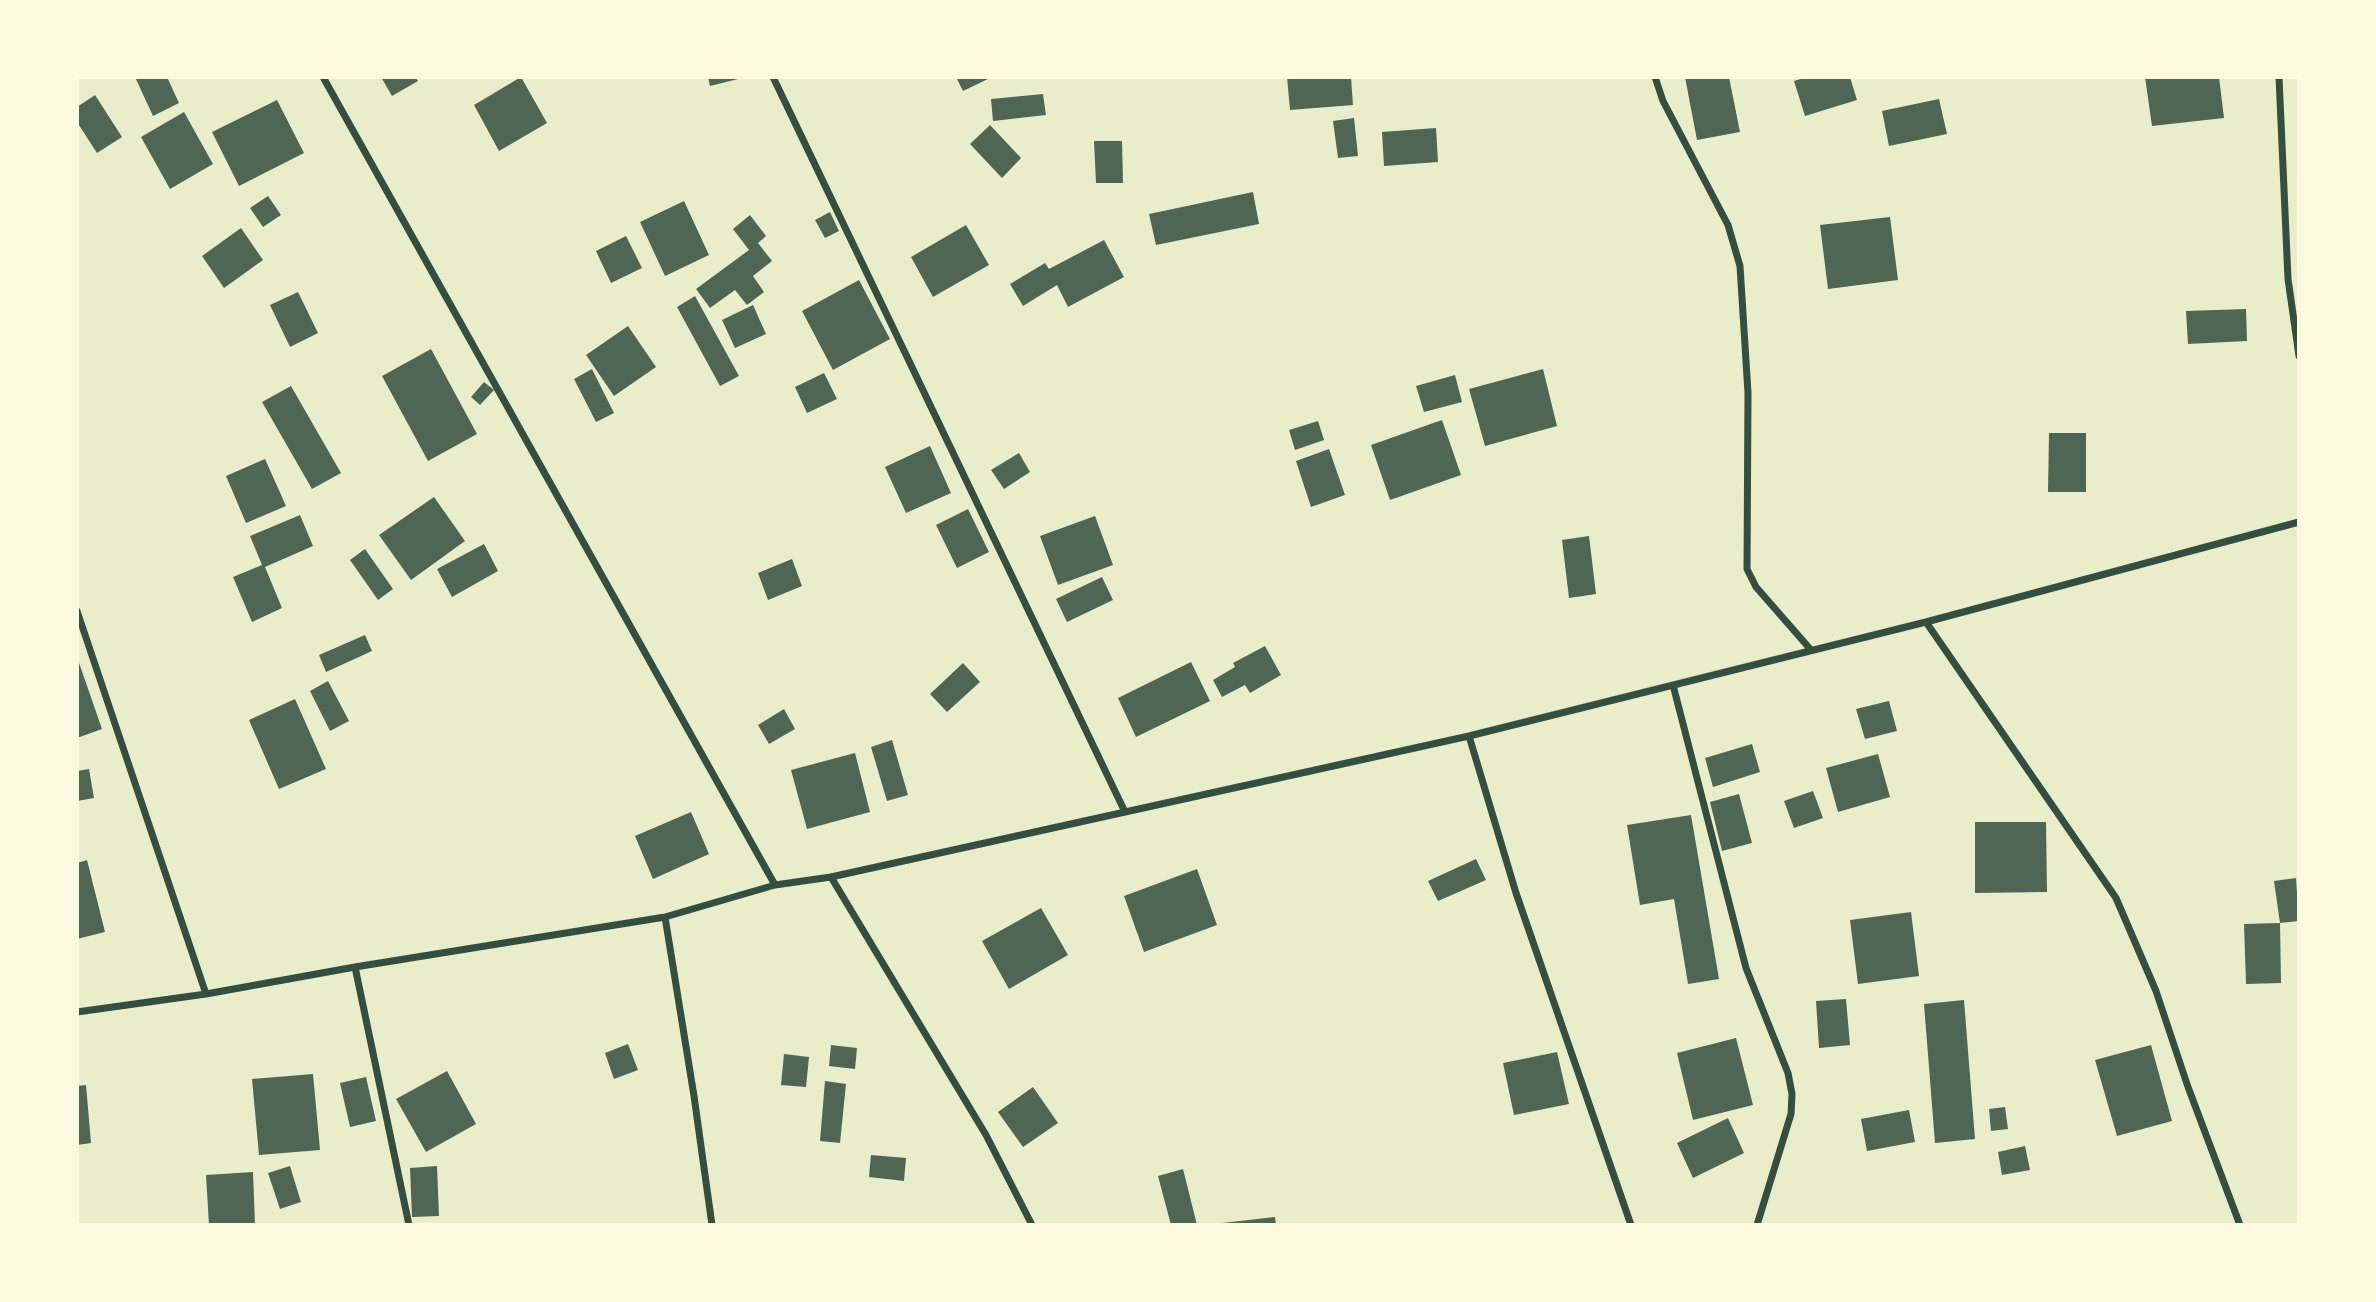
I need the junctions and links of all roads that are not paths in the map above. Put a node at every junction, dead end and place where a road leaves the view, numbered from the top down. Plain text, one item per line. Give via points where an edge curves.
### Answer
1 (323, 77) edge
2 (773, 77) edge
3 (1655, 77) edge
4 (2279, 77) edge
5 (2299, 356) edge
6 (2299, 522) edge
7 (77, 611) edge
8 (1926, 622) junction
9 (1811, 650) junction
10 (1673, 685) junction
11 (1469, 736) junction
12 (1125, 813) junction
13 (831, 877) junction
14 (775, 885) junction
15 (665, 917) junction
16 (355, 968) junction
17 (206, 994) junction
18 (77, 1012) edge
19 (410, 1225) edge
20 (712, 1225) edge
21 (1032, 1225) edge
22 (1631, 1225) edge
23 (1757, 1225) edge
24 (2240, 1225) edge

1 - 14 street
2 - 12 street
3 - 9 street via 1663,102 1728,225 1740,266 1748,393 1747,569 1756,587
4 - 5 street via 2288,279
6 - 8 street
7 - 17 street
8 - 9 street
8 - 24 street via 2116,898 2156,990
9 - 10 street
10 - 11 street
10 - 23 street via 1746,968 1792,1094 1791,1114
11 - 12 street
11 - 22 street via 1516,893
12 - 13 street
13 - 14 street
13 - 21 street via 986,1135
14 - 15 street
15 - 16 street
15 - 20 street
16 - 17 street
16 - 19 street
17 - 18 street

